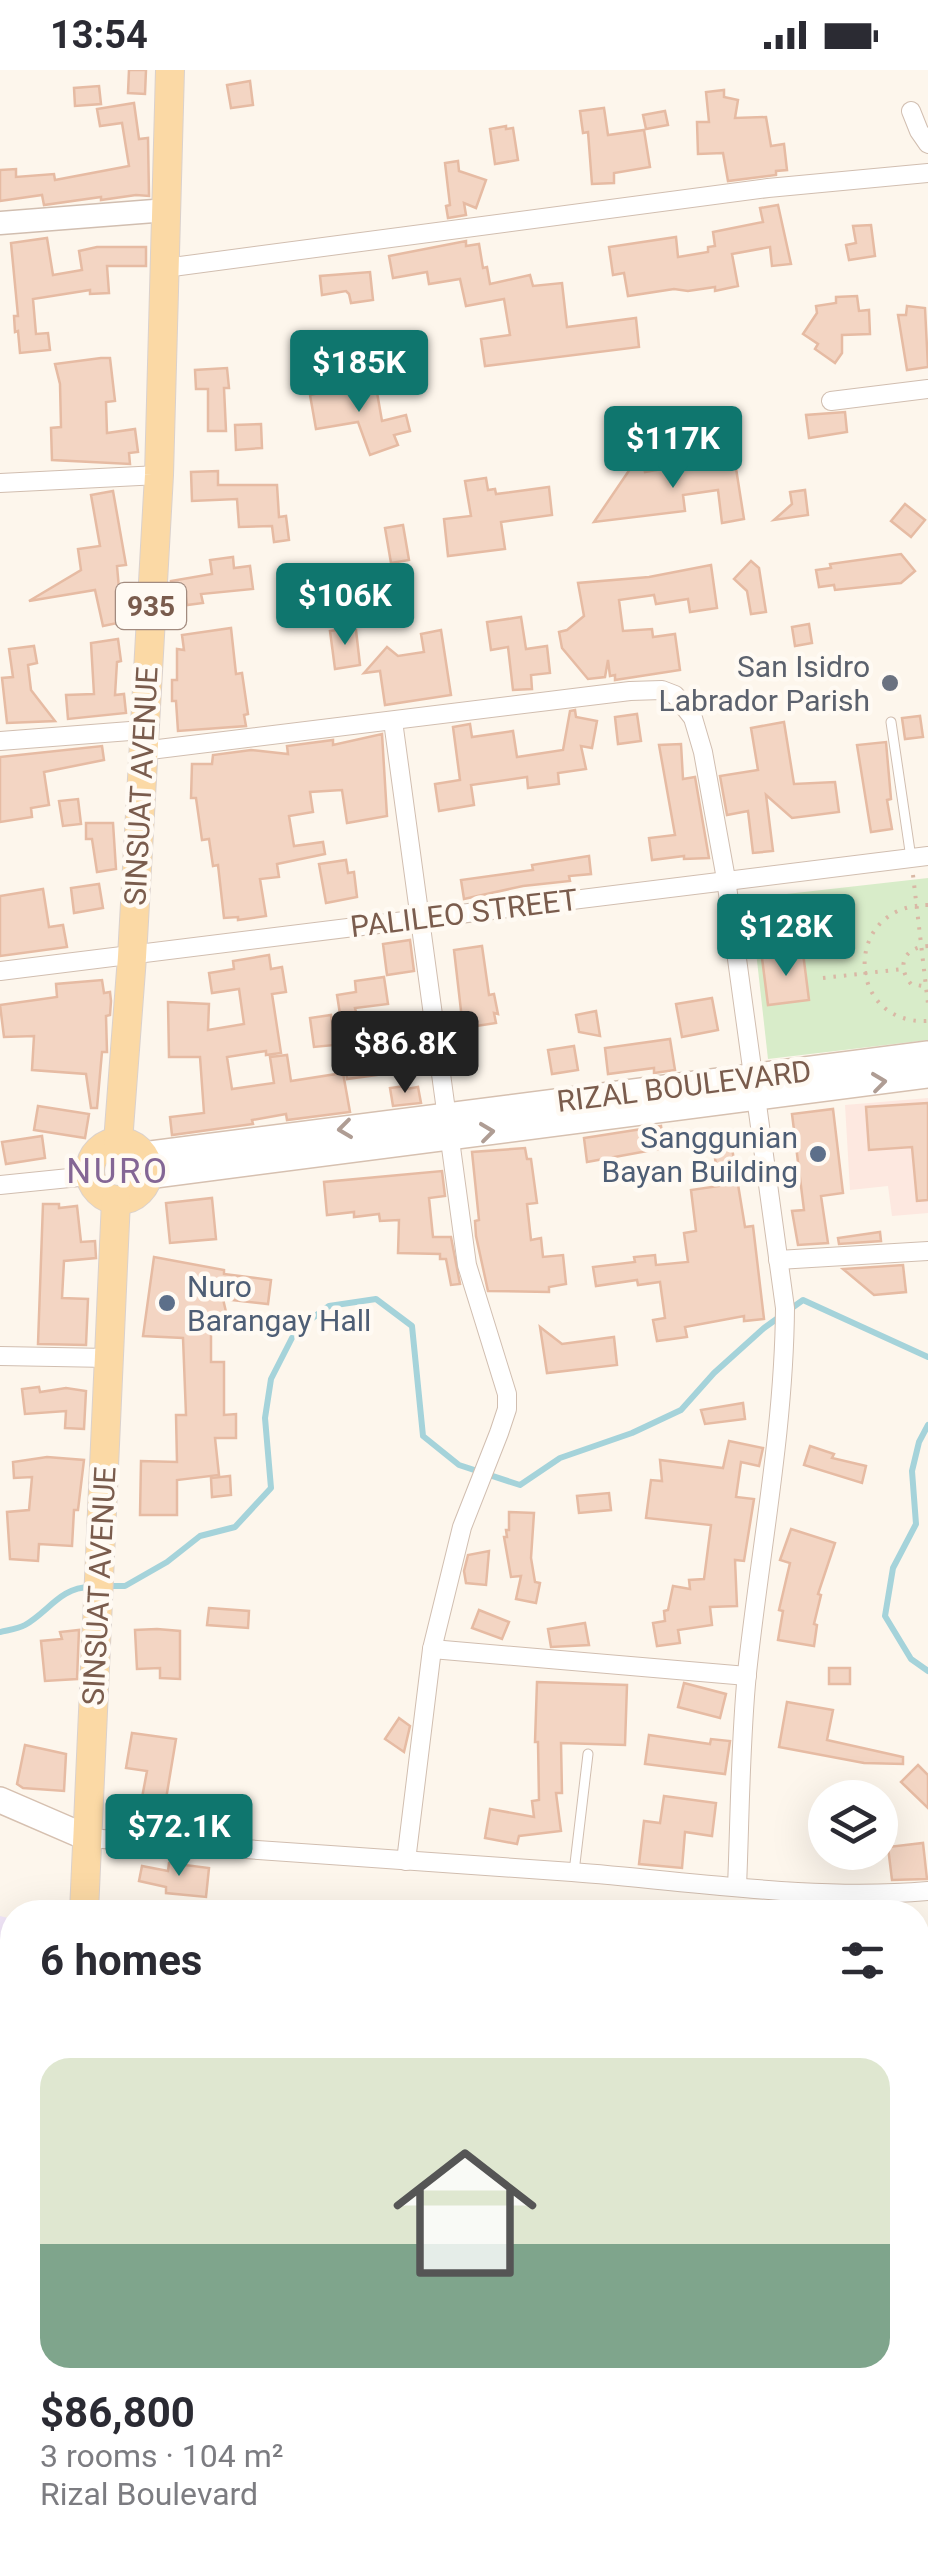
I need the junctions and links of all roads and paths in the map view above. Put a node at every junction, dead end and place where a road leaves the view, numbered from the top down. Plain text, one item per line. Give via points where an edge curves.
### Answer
1 (170, 70) edge
2 (911, 111) dead end
3 (928, 144) edge
4 (928, 173) edge
5 (167, 210) junction
6 (0, 223) edge
7 (166, 268) junction
8 (928, 389) edge
9 (831, 401) dead end
10 (159, 475) junction
11 (0, 483) edge
12 (393, 721) junction
13 (891, 722) dead end
14 (143, 741) junction
15 (0, 742) edge
16 (919, 857) edge
17 (726, 879) junction
18 (916, 905) junction
19 (928, 905) edge
20 (422, 918) junction
21 (924, 946) edge
22 (132, 957) junction
23 (903, 969) junction
24 (0, 971) edge
25 (865, 973) junction
26 (823, 978) dead end
27 (927, 987) edge
28 (928, 1004) edge
29 (928, 1021) edge
30 (928, 1054) edge
31 (928, 1076) edge
32 (753, 1088) junction
33 (448, 1127) junction
34 (118, 1142) junction
35 (145, 1166) junction
36 (90, 1176) junction
37 (0, 1185) edge
38 (116, 1200) junction
39 (928, 1251) edge
40 (778, 1260) junction
41 (0, 1356) edge
42 (109, 1358) junction
43 (432, 1649) junction
44 (747, 1676) junction
45 (588, 1754) dead end
46 (0, 1800) edge
47 (88, 1838) junction
48 (406, 1861) junction
49 (574, 1872) junction
50 (737, 1887) junction
51 (928, 1891) edge
52 (85, 1900) edge

1 - 5 main road, SINSUAT AVENUE / 935
2 - 3 street
4 - 7 street
5 - 6 street
5 - 7 main road, SINSUAT AVENUE / 935
7 - 10 main road, SINSUAT AVENUE / 935
8 - 9 street
10 - 11 street
10 - 14 main road, SINSUAT AVENUE / 935
12 - 14 street
12 - 17 street via 630,692 675,695 693,718 703,752
12 - 20 street
13 - 16 lane
14 - 15 street
14 - 22 main road, SINSUAT AVENUE / 935
16 - 17 street, PALILEO STREET
16 - 18 path
17 - 20 street, PALILEO STREET
17 - 32 street
18 - 19 path
18 - 21 path
18 - 25 path via 876,928
20 - 22 street, PALILEO STREET
20 - 33 street
21 - 23 path via 906,954
21 - 27 path
22 - 24 street, PALILEO STREET
22 - 34 main road, SINSUAT AVENUE / 935
23 - 25 path
23 - 27 path via 912,984
25 - 26 path
25 - 29 path via 872,994 889,1011
27 - 28 path
30 - 32 main road, RIZAL BOULEVARD
32 -> 31 main road, RIZAL BOULEVARD
32 - 33 main road, RIZAL BOULEVARD
32 - 40 street
33 - 35 main road, RIZAL BOULEVARD
33 - 43 street via 467,1265 507,1409 462,1527
34 - 35 main road via 136,1148
34 - 36 main road via 93,1157
35 - 38 main road via 140,1192
36 - 37 street
36 - 38 main road via 98,1193
38 - 42 main road, SINSUAT AVENUE
39 - 40 street
40 - 44 street via 784,1328 777,1434
41 - 42 street
42 - 47 main road, SINSUAT AVENUE
43 - 44 street
43 - 48 street
44 - 50 street
45 - 49 lane
46 - 47 main road
47 - 48 street
47 - 52 main road, SINSUAT AVENUE
48 - 49 street
49 - 50 street
50 - 51 street

